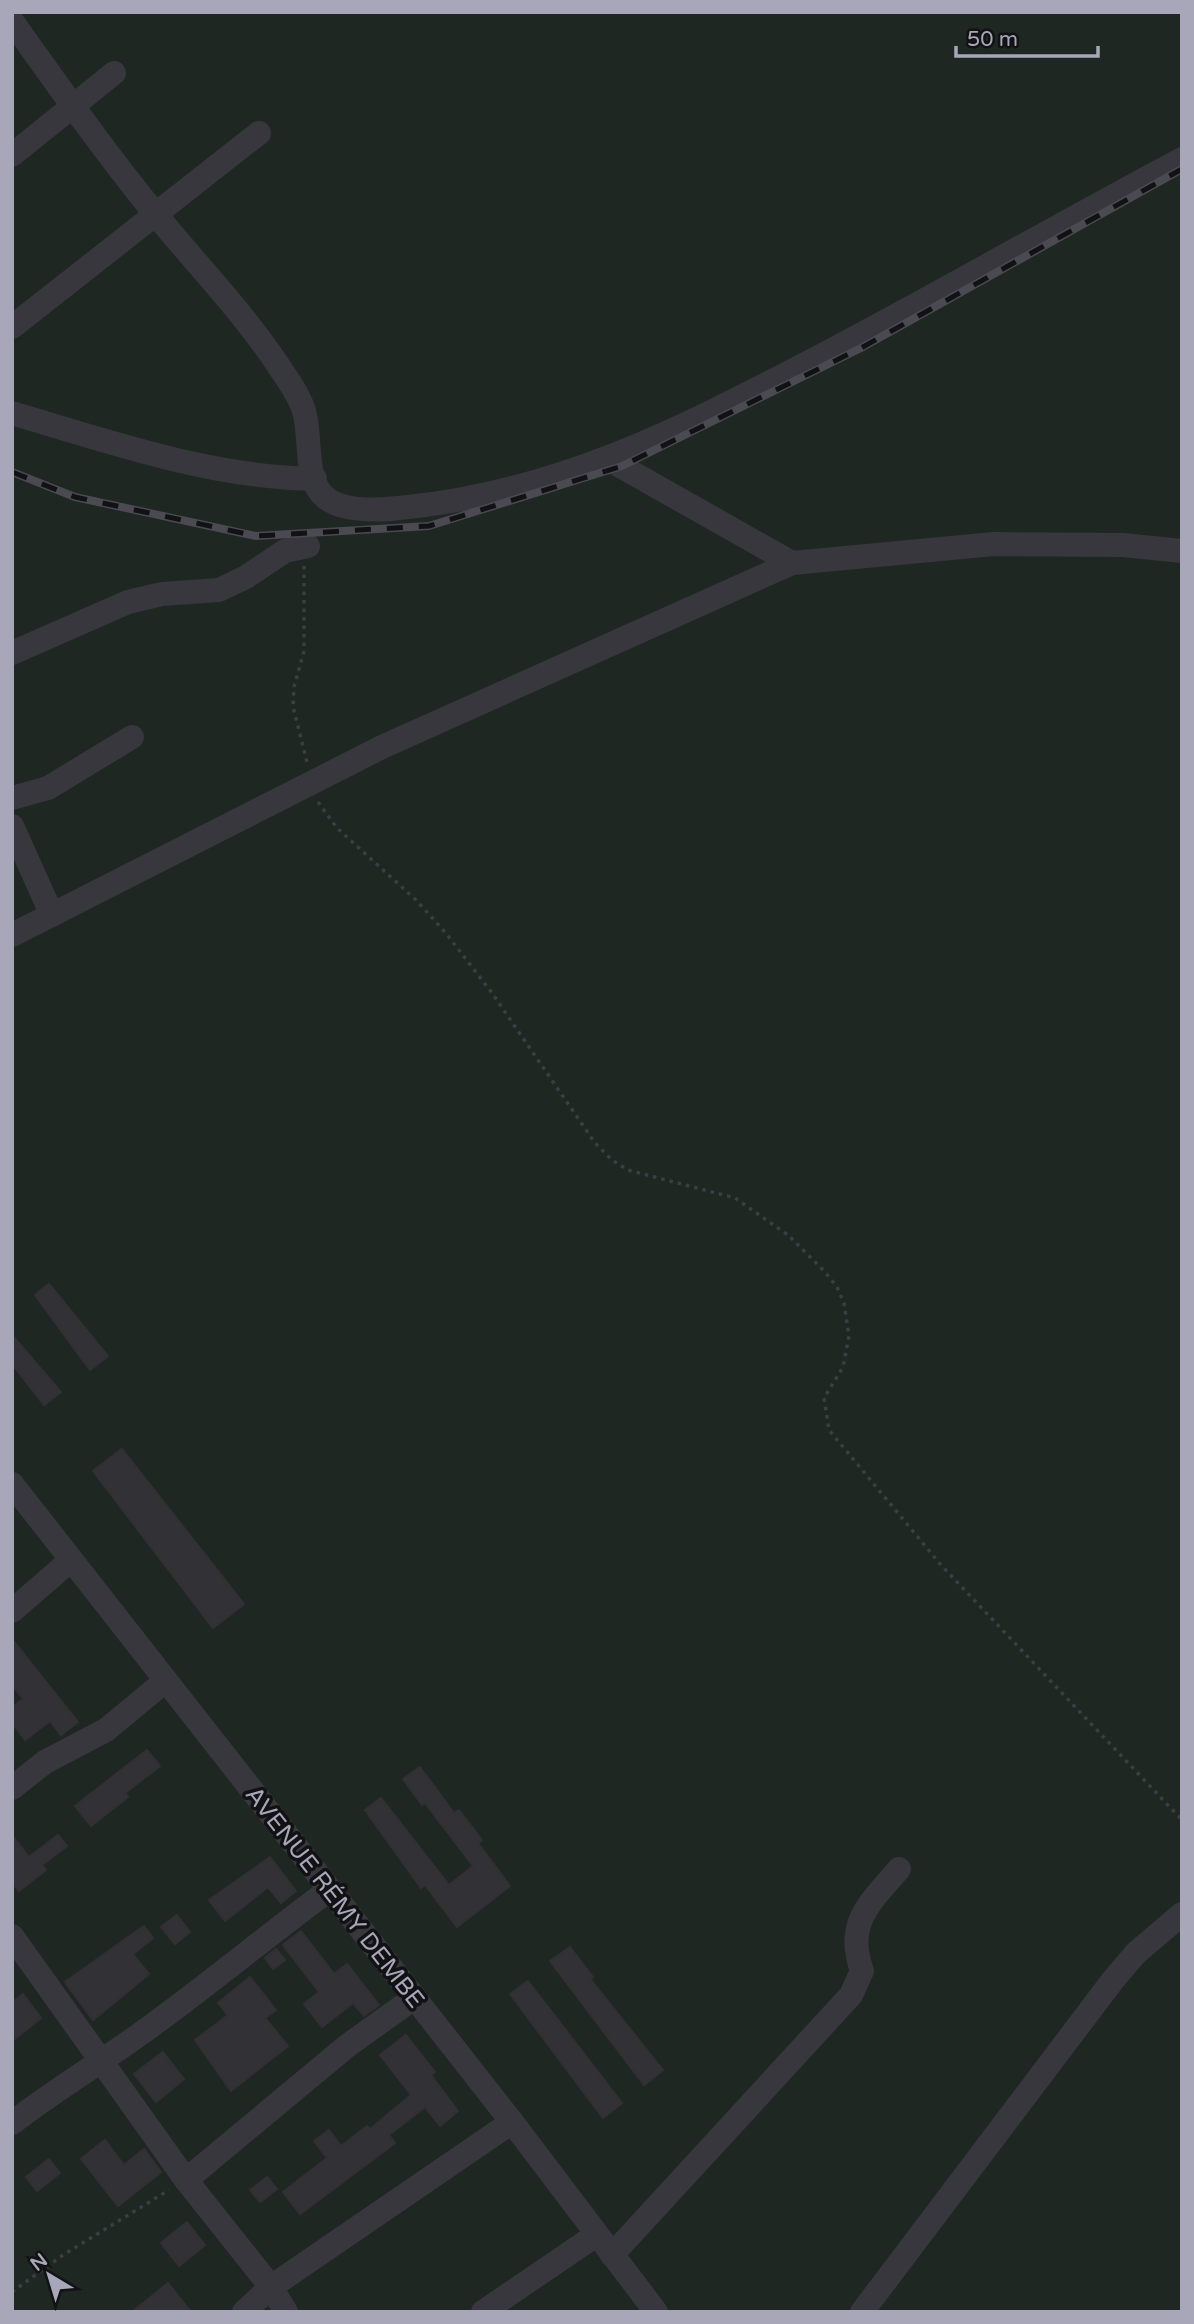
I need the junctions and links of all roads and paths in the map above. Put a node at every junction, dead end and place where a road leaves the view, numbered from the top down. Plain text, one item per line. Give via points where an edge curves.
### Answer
1 (12, 21) edge
2 (114, 73) dead end
3 (73, 107) junction
4 (259, 133) dead end
5 (12, 155) edge
6 (1180, 159) edge
7 (155, 213) junction
8 (12, 327) edge
9 (13, 412) edge
10 (608, 459) junction
11 (315, 478) junction
12 (308, 546) joint
13 (1182, 551) edge
14 (792, 563) junction
15 (12, 653) edge
16 (132, 737) dead end
17 (313, 781) junction
18 (12, 798) edge
19 (12, 826) edge
20 (52, 915) junction
21 (12, 935) edge
22 (12, 1484) edge
23 (71, 1560) junction
24 (12, 1611) edge
25 (164, 1682) junction
26 (12, 1788) edge
27 (1182, 1820) edge
28 (899, 1869) dead end
29 (329, 1890) junction
30 (1182, 1913) edge
31 (12, 1936) edge
32 (414, 1998) junction
33 (102, 2060) junction
34 (512, 2122) junction
35 (12, 2123) edge
36 (186, 2180) junction
37 (596, 2235) junction
38 (612, 2255) junction
39 (271, 2287) junction
40 (12, 2292) edge
41 (244, 2312) edge
42 (286, 2312) edge
43 (483, 2312) edge
44 (656, 2312) edge
45 (862, 2312) edge

1 - 3 street
2 - 3 street
3 - 5 street
3 - 7 street
4 - 7 street
6 - 10 street via 872,329
7 - 8 street
7 - 11 street via 255,330 298,396 307,421
9 - 11 street via 214,468
10 - 11 street via 477,497 389,509 338,504 325,497
10 - 14 street
12 - 15 street via 285,551 219,590 128,602
12 - 17 path via 303,651 293,707
13 - 14 street via 1123,545 994,544
14 - 17 street
16 - 18 street via 48,788
17 - 20 street
17 - 27 path via 316,797 330,819 416,900 469,962 595,1143 612,1160 628,1170 735,1198 788,1235 825,1272 844,1303 849,1336 843,1367 824,1398 828,1430 941,1564
19 - 20 street
20 - 21 street
22 - 23 street, AVENUE RÉMY DEMBE
23 - 24 street
23 - 25 street, AVENUE RÉMY DEMBE
25 - 26 street via 106,1730 45,1762
25 - 29 street, AVENUE RÉMY DEMBE
28 - 38 street via 855,1932 862,1970 851,1995
29 - 32 street, AVENUE RÉMY DEMBE
29 - 33 street
30 - 45 street via 1113,1980
31 - 33 street
32 - 34 street, AVENUE RÉMY DEMBE
32 - 36 street via 347,2046
33 - 35 street
33 - 36 street
34 - 37 street, AVENUE RÉMY DEMBE
34 - 39 street
36 - 39 street
36 - 40 path via 63,2255
37 - 38 street, AVENUE RÉMY DEMBE
37 - 43 street
38 - 44 street, AVENUE RÉMY DEMBE
39 - 41 street
39 - 42 street

